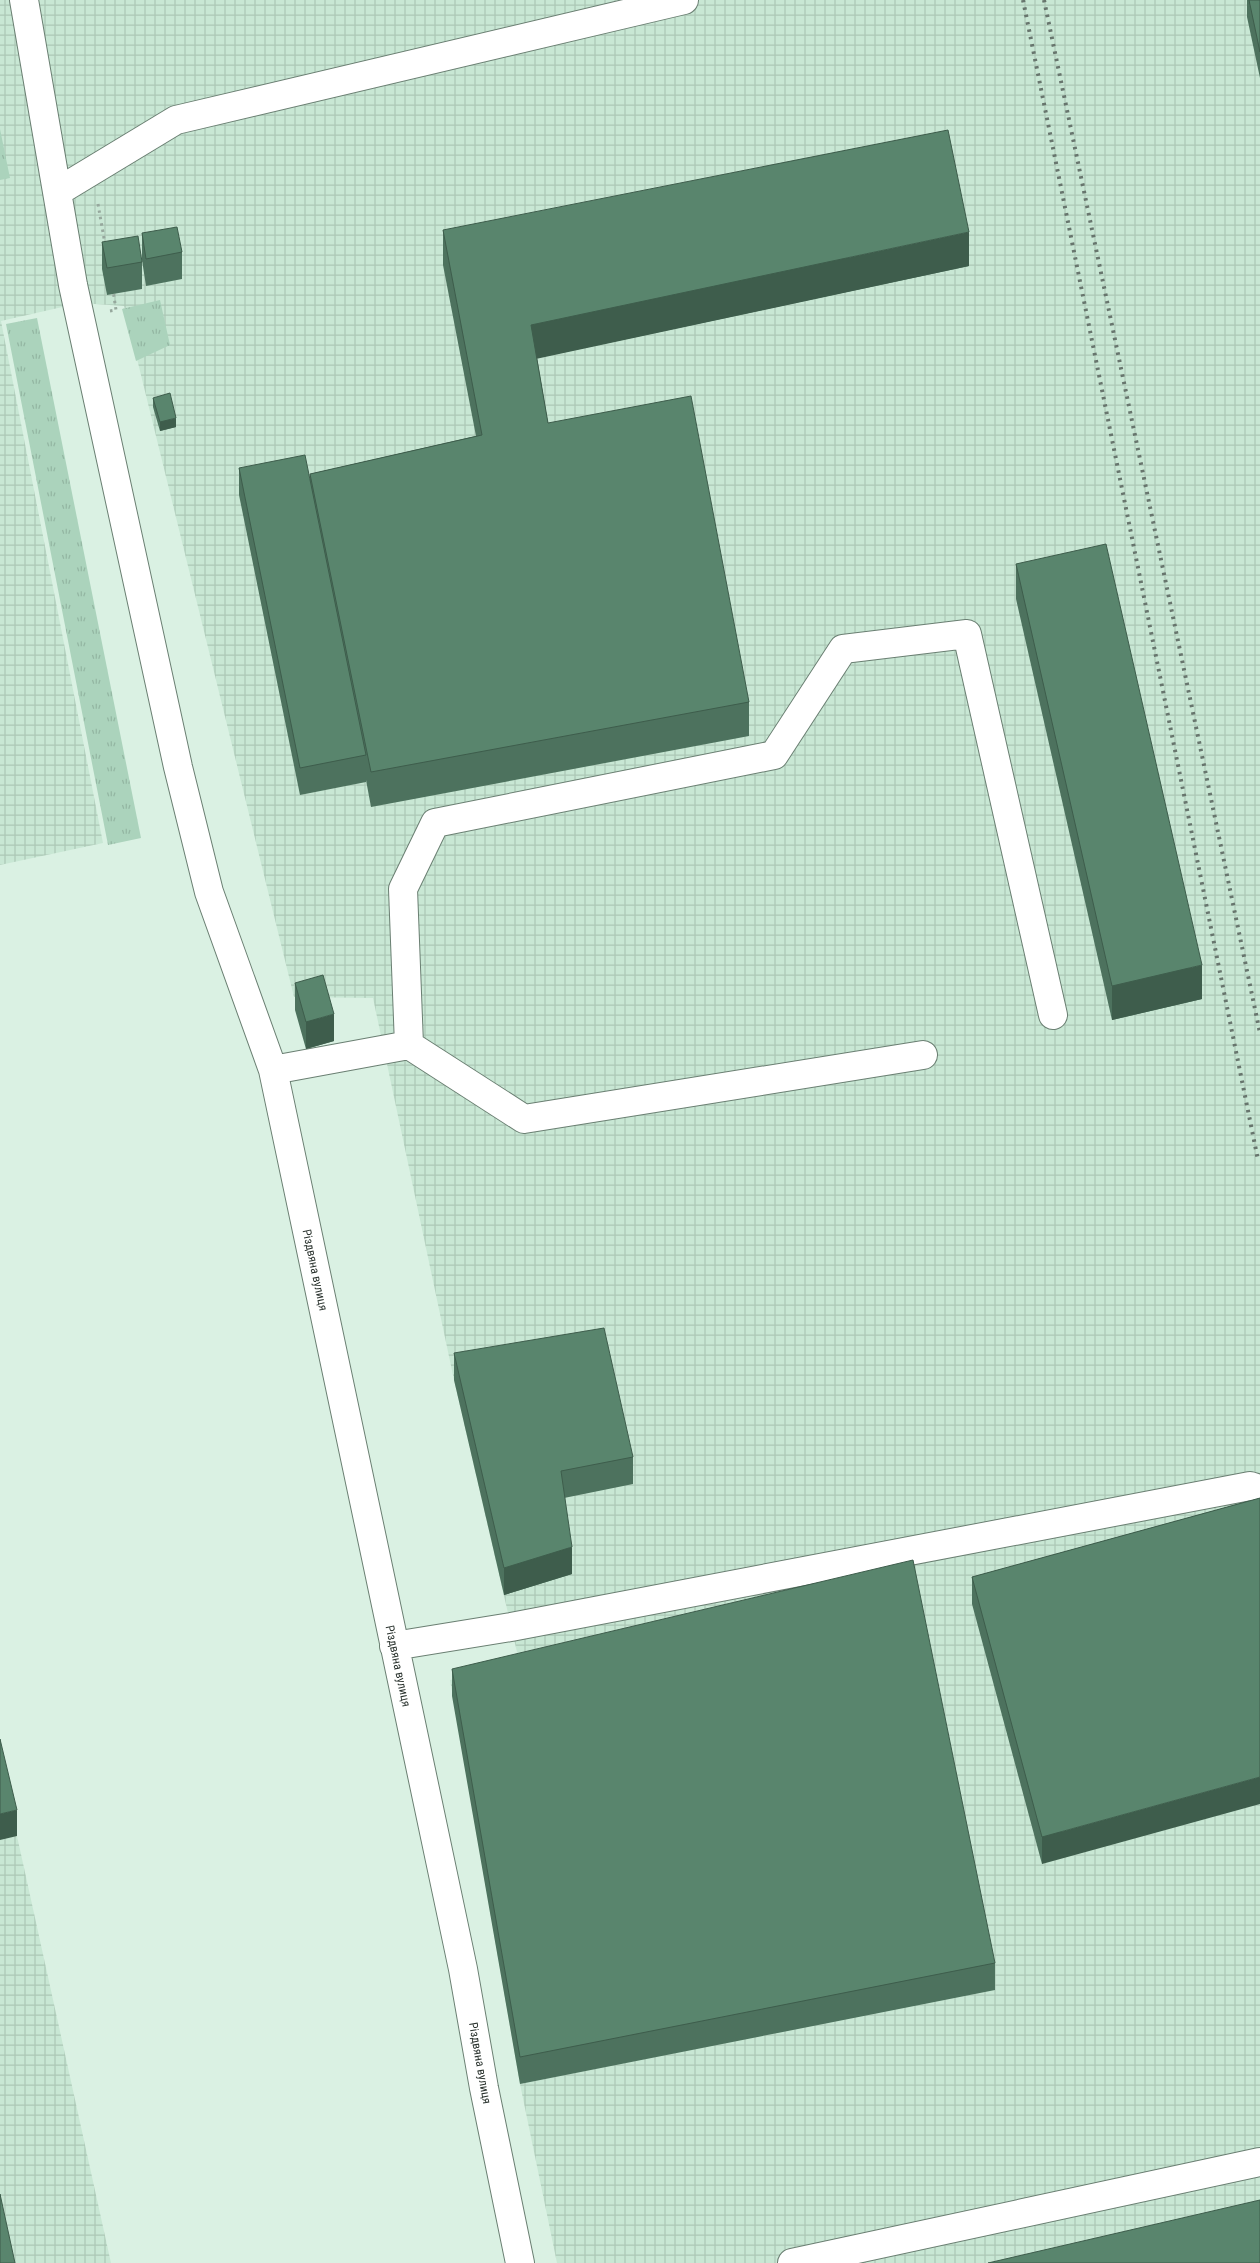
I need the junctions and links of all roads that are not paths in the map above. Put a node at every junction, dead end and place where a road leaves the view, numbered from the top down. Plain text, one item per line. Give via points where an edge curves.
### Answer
1 (24, 0) edge
2 (684, 0) edge
3 (57, 192) junction
4 (1053, 1015) dead end
5 (409, 1045) junction
6 (923, 1055) dead end
7 (273, 1070) junction
8 (1260, 1489) edge
9 (394, 1646) junction
10 (1260, 2162) edge
11 (520, 2263) edge
12 (792, 2263) edge

1 - 3 street, Різдвяна вулиця
2 - 3 street via 176,120
3 - 7 street, Різдвяна вулиця via 73,285 178,767 209,892
4 - 5 street via 967,634 843,649 774,755 434,822 403,889
5 - 6 street via 524,1119
5 - 7 street
7 - 9 street, Різдвяна вулиця
8 - 9 street via 1250,1486 511,1627
9 - 11 street, Різдвяна вулиця via 463,1969
10 - 12 street

